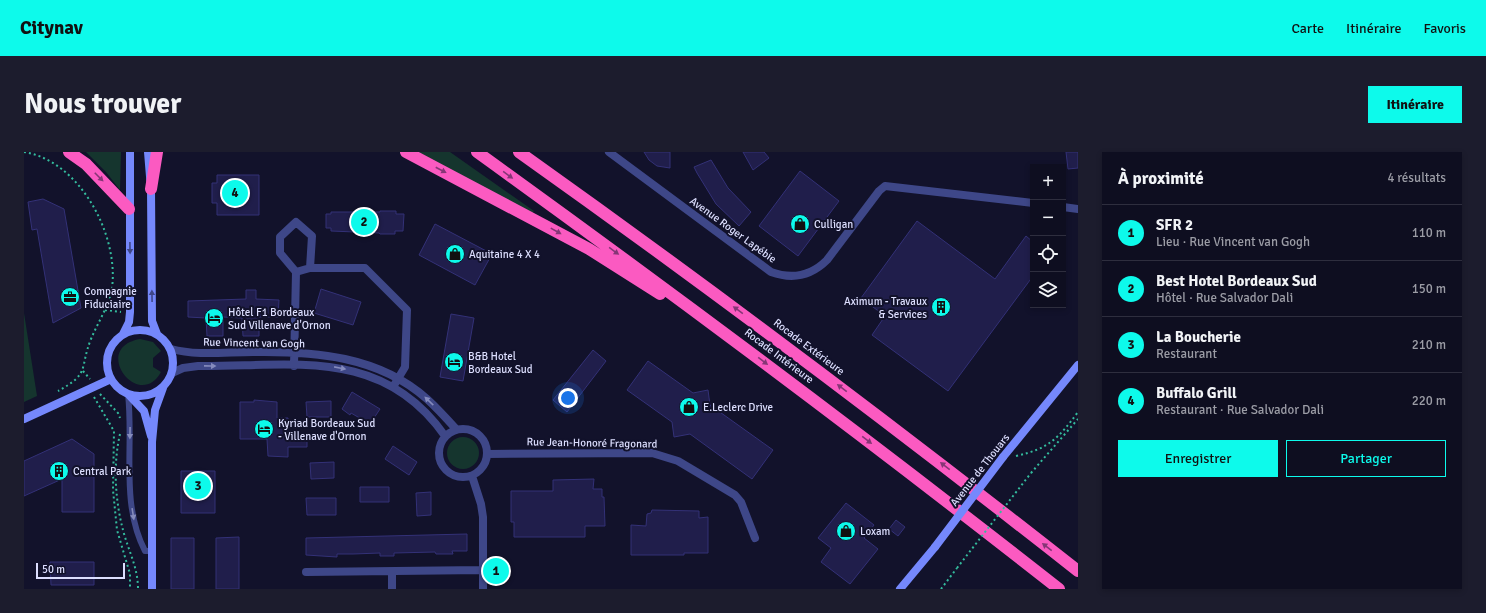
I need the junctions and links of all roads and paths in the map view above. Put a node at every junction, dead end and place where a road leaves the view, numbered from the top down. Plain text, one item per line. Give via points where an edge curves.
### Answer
1 (24, 152) edge
2 (69, 152) edge
3 (130, 152) edge
4 (148, 152) edge
5 (157, 152) edge
6 (406, 152) edge
7 (476, 152) edge
8 (519, 152) edge
9 (610, 152) edge
10 (151, 189) junction
11 (1030, 203) edge
12 (1066, 207) edge
13 (129, 209) junction
14 (1078, 209) edge
15 (310, 268) junction
16 (296, 272) junction
17 (123, 334) junction
18 (157, 334) junction
19 (745, 347) junction
20 (171, 349) junction
21 (294, 353) junction
22 (1078, 365) edge
23 (294, 366) junction
24 (83, 371) junction
25 (172, 373) junction
26 (111, 379) junction
27 (399, 379) junction
28 (393, 387) junction
29 (92, 388) junction
30 (163, 388) junction
31 (54, 394) dead end
32 (128, 394) junction
33 (1078, 412) edge
34 (24, 419) edge
35 (1078, 419) edge
36 (120, 424) dead end
37 (456, 429) junction
38 (120, 430) dead end
39 (445, 436) junction
40 (152, 442) junction
41 (488, 454) junction
42 (1012, 458) dead end
43 (472, 476) junction
44 (756, 538) dead end
45 (152, 551) junction
46 (483, 570) junction
47 (1078, 571) edge
48 (306, 572) dead end
49 (392, 572) junction
50 (1047, 579) junction
51 (130, 589) edge
52 (138, 589) edge
53 (152, 589) edge
54 (392, 589) edge
55 (483, 589) edge
56 (900, 589) edge
57 (941, 589) edge
58 (1056, 589) edge
59 (1059, 589) edge

1 - 24 path via 70,175 94,207 107,240 112,265 112,289 91,340
2 -> 13 highway via 86,164
3 - 13 street
4 - 10 street
5 - 10 highway
6 -> 19 highway via 589,249
7 -> 19 highway, Rocade Intérieure
47 -> 8 highway, Rocade Extérieure via 784,344
9 - 11 street, Avenue Roger Lapébie via 771,272 780,275 806,274 820,267 879,190 885,186
18 -> 10 street via 152,320
12 - 14 street
13 -> 17 street via 130,312 129,322
15 - 16 street
15 - 16 street via 312,236 296,222 280,237 280,253
15 - 27 street via 364,268 407,310 405,367
16 - 21 street
17 - 18 street via 140,329
17 - 26 street via 109,349 107,370
18 - 20 street via 166,340
19 -> 50 highway, Rocade Intérieure
20 - 21 street, Rue Vincent van Gogh via 197,353
20 - 25 street via 174,365
21 - 23 street
21 - 27 street, Rue Vincent van Gogh via 340,357 364,363
22 - 56 street, Avenue de Thouars, bridge
25 -> 23 street, Rue Vincent van Gogh via 198,366
23 -> 28 street, Rue Vincent van Gogh via 339,367 362,373
24 - 29 path
24 - 31 path via 73,383
25 - 30 street
26 - 29 street
26 - 32 street via 118,388
27 - 28 street
37 -> 27 street, Rue Vincent van Gogh via 427,399
28 - 39 street, Rue Vincent van Gogh via 420,407
29 - 34 street
29 - 36 path via 118,413
29 - 51 path via 114,431 113,490 117,530 130,574
30 - 32 street via 146,396
30 - 40 street via 156,410
32 - 40 street via 144,411
32 -> 45 lane via 130,492 133,515 137,536 142,546 145,551
33 - 42 path via 1066,428 1046,446 1036,452
35 - 57 path, bridge via 1031,473
37 - 39 street
37 - 41 street via 464,428 478,434
38 - 52 path via 117,445 117,490 122,529 136,568
39 - 43 street via 438,453 440,463 454,476
40 - 45 street
41 - 43 street via 483,467
41 - 44 street, Rue Jean-Honoré Fragonard via 609,452 652,453 664,456 678,461 735,495 741,502
43 - 46 street via 483,517
45 - 53 street
46 - 49 street
46 - 55 street
48 - 49 street
49 - 54 street
50 - 58 highway
50 - 59 highway, Rocade Intérieure

